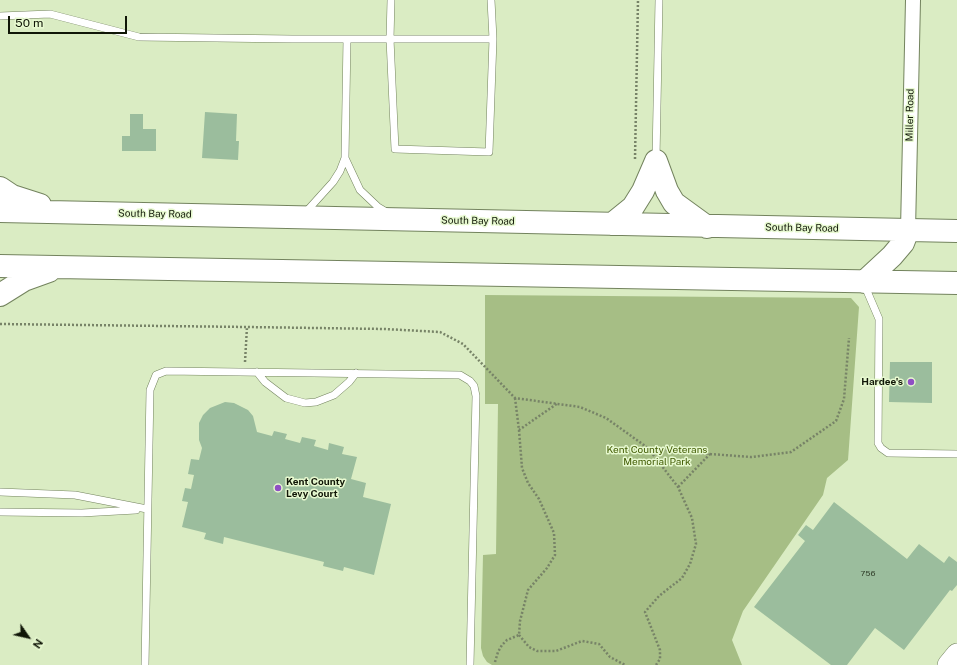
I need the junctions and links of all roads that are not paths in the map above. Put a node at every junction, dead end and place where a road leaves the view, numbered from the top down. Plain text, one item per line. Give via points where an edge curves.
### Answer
1 (391, 0) edge
2 (491, 0) edge
3 (659, 0) edge
4 (913, 0) edge
5 (0, 16) edge
6 (347, 39) junction
7 (390, 39) junction
8 (493, 39) junction
9 (345, 158) junction
10 (646, 163) junction
11 (0, 188) edge
12 (0, 211) edge
13 (66, 212) junction
14 (300, 218) junction
15 (398, 220) junction
16 (612, 224) junction
17 (707, 227) junction
18 (908, 230) junction
19 (957, 231) edge
20 (0, 266) edge
21 (65, 267) junction
22 (864, 282) junction
23 (957, 283) edge
24 (0, 295) edge
25 (257, 372) junction
26 (356, 373) junction
27 (957, 446) edge
28 (957, 454) edge
29 (0, 492) edge
30 (147, 509) junction
31 (0, 512) edge
32 (957, 654) edge
33 (145, 665) edge
34 (470, 665) edge
35 (948, 665) edge

1 - 7 lane
2 - 8 lane
3 - 10 lane
4 - 18 street, Miller Road
5 - 6 lane via 50,14 139,37
6 - 7 lane
6 - 9 lane
7 - 8 lane
7 - 8 lane via 395,149 489,152
9 - 14 lane via 333,182
9 - 15 lane via 360,190 378,207
10 - 16 highway via 643,192 633,207
10 - 17 highway via 674,203
11 - 13 highway via 22,200
12 - 13 highway, South Bay Road
13 - 14 highway, South Bay Road
14 - 15 highway, South Bay Road
15 - 16 highway, South Bay Road
16 - 17 highway, South Bay Road
17 - 18 highway, South Bay Road
18 - 19 highway, South Bay Road
18 - 22 highway via 903,243
20 - 21 highway
21 - 22 highway
21 - 24 highway via 24,280
22 - 23 highway
22 - 28 lane via 879,319 878,443 888,453
25 - 26 lane
25 - 26 lane via 265,382 286,398 305,403 334,395
25 - 30 lane via 166,371 156,375 150,390
26 - 34 lane via 460,374 474,386 476,396
27 - 28 lane
29 - 30 lane via 75,495
30 - 31 lane via 82,513
30 - 33 lane
32 - 35 street

